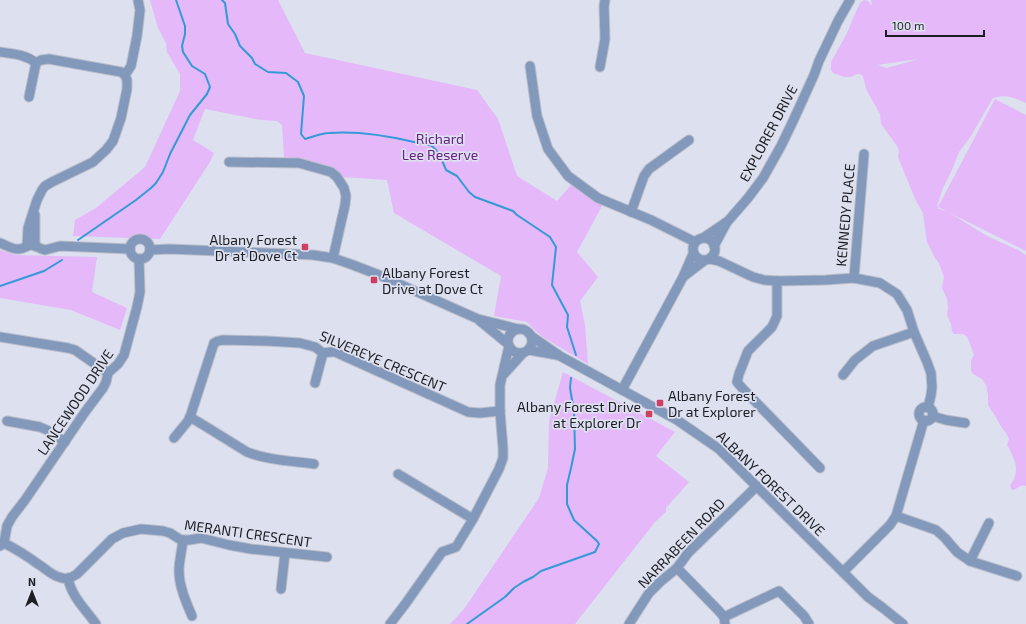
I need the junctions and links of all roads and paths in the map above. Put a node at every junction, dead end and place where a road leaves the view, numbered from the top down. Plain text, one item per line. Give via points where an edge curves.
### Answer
1 (138, 0) edge
2 (605, 0) edge
3 (850, 0) edge
4 (856, 0) edge
5 (0, 52) edge
6 (36, 63) junction
7 (530, 66) dead end
8 (600, 67) dead end
9 (125, 75) junction
10 (814, 75) junction
11 (29, 97) dead end
12 (688, 140) dead end
13 (864, 154) dead end
14 (229, 162) dead end
15 (631, 212) junction
16 (728, 221) junction
17 (0, 242) edge
18 (31, 243) junction
19 (696, 246) junction
20 (130, 249) junction
21 (150, 250) junction
22 (711, 255) junction
23 (333, 258) junction
24 (139, 259) junction
25 (684, 277) junction
26 (854, 278) junction
27 (777, 281) junction
28 (478, 319) junction
29 (518, 329) junction
30 (914, 332) junction
31 (531, 336) junction
32 (0, 337) edge
33 (509, 345) junction
34 (526, 351) junction
35 (323, 353) junction
36 (560, 356) junction
37 (108, 373) junction
38 (503, 375) junction
39 (843, 375) dead end
40 (316, 383) dead end
41 (622, 390) junction
42 (500, 411) junction
43 (928, 415) junction
44 (190, 417) junction
45 (7, 421) dead end
46 (965, 423) dead end
47 (174, 438) dead end
48 (65, 442) junction
49 (314, 464) dead end
50 (820, 468) dead end
51 (398, 474) dead end
52 (757, 486) junction
53 (896, 516) junction
54 (473, 519) junction
55 (989, 523) dead end
56 (183, 540) junction
57 (2, 545) edge
58 (285, 553) junction
59 (327, 557) dead end
60 (970, 561) junction
61 (677, 568) junction
62 (843, 572) junction
63 (1017, 576) dead end
64 (68, 578) junction
65 (281, 589) dead end
66 (868, 597) junction
67 (192, 616) dead end
68 (725, 620) edge
69 (96, 624) edge
70 (390, 624) edge
71 (629, 624) edge
72 (809, 624) edge
73 (894, 624) edge
74 (903, 624) edge

1 - 9 street via 140,10 137,36 131,66
2 - 8 street via 605,39
3 - 10 street, EXPLORER DRIVE
4 - 10 street, EXPLORER DRIVE
5 - 6 street via 22,55
6 - 9 street via 49,59 121,72
6 - 11 street
7 - 15 street via 538,116 548,149 568,176 598,198
9 - 18 street via 128,80 125,102 113,141 93,162 45,186 35,206
10 - 16 street, EXPLORER DRIVE via 763,178
12 - 15 street via 649,169
13 - 26 street, KENNEDY PLACE
14 - 23 street via 299,163 330,172 337,177 346,196
15 - 19 street via 651,220
16 - 19 street, EXPLORER DRIVE
16 - 22 street, EXPLORER DRIVE
17 - 18 street via 16,249
18 - 20 street
19 - 22 street via 698,259
19 - 22 street via 710,240
19 - 25 street, EXPLORER DRIVE
20 - 21 street via 133,242 140,239 149,245
20 - 24 street via 132,256
21 - 23 street via 292,254
21 - 24 street via 146,257
22 - 25 street, EXPLORER DRIVE
22 - 27 street via 753,277
23 - 28 street via 354,264
24 - 37 street, LANCEWOOD DRIVE via 140,292 124,355
25 - 41 street, EXPLORER DRIVE
26 - 27 street
26 - 30 street via 880,283 897,294 907,310
27 - 50 street via 777,316 772,327 748,351 737,382
28 - 29 street
28 - 33 street
29 - 31 street via 526,330
29 - 33 street via 510,335
30 - 39 street via 873,346 855,360
30 - 43 street via 931,373
31 - 34 street via 532,344
31 - 36 street, ALBANY FOREST DRIVE
32 - 37 street via 68,348
33 - 34 street via 516,352
33 - 38 street
34 - 36 street, ALBANY FOREST DRIVE
34 - 38 street
35 - 40 street
35 - 42 street, SILVEREYE CRESCENT via 334,352 468,412
35 - 44 street, SILVEREYE CRESCENT via 315,347 300,343 222,340 216,342
36 - 41 street, ALBANY FOREST DRIVE
37 - 48 street, LANCEWOOD DRIVE via 103,388
38 - 42 street via 500,385
41 - 52 street, ALBANY FOREST DRIVE via 677,420 710,442
42 - 54 street via 503,458
43 - 46 street
43 - 53 street
44 - 47 street, SILVEREYE CRESCENT
44 - 49 street via 254,455
45 - 48 street via 40,427
48 - 57 street, LANCEWOOD DRIVE via 12,516
51 - 54 street
52 - 61 street, NARRABEEN ROAD via 688,553
52 - 62 street, ALBANY FOREST DRIVE
53 - 60 street via 936,530 957,552
53 - 62 street
54 - 70 street via 456,547 442,552
55 - 60 street
56 - 58 street, MERANTI CRESCENT via 201,538 241,548
56 - 64 street, MERANTI CRESCENT via 159,530 129,531 112,539 80,571
56 - 67 street via 179,578
57 - 64 street via 30,558 61,578
58 - 59 street, MERANTI CRESCENT
58 - 65 street
60 - 63 street
61 - 68 street
61 - 71 street, NARRABEEN ROAD via 649,594
62 - 66 street, ALBANY FOREST DRIVE
64 - 69 street via 73,593
66 - 73 street, ALBANY FOREST DRIVE via 878,611
66 - 74 street, ALBANY FOREST DRIVE
68 - 72 street via 779,590

